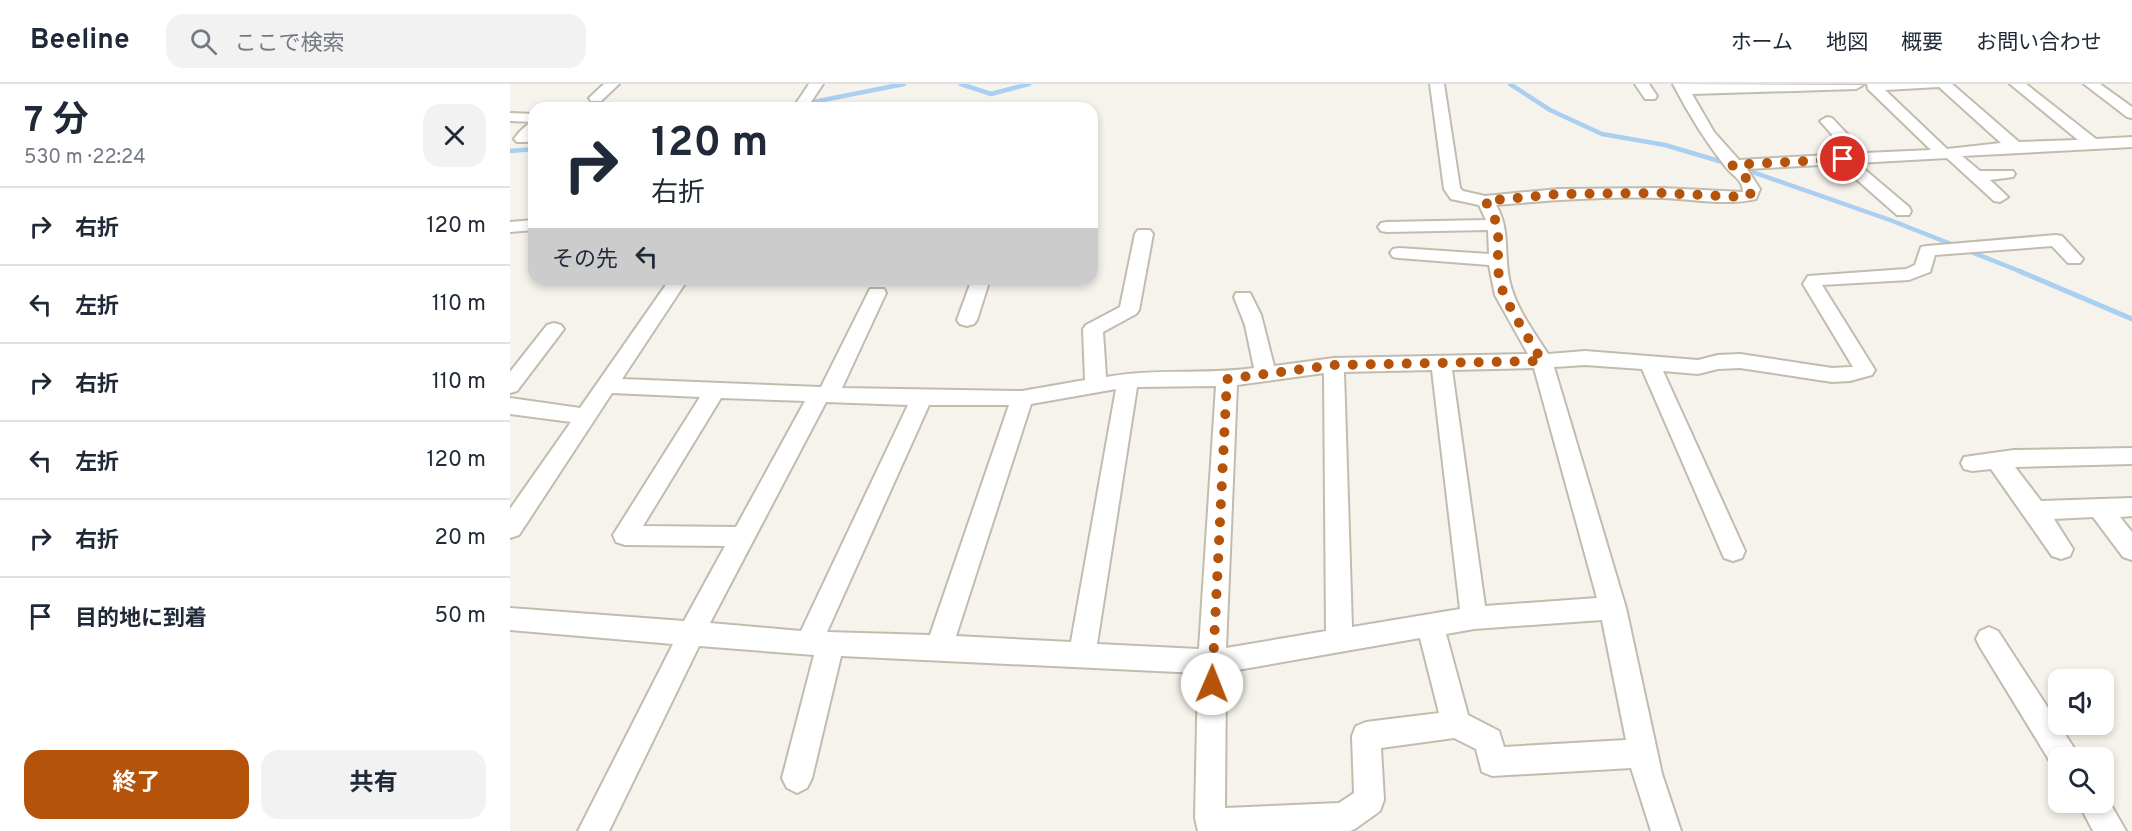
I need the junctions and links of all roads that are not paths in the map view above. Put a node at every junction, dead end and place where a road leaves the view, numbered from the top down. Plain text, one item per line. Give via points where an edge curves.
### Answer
1 (612, 84) edge
2 (816, 84) edge
3 (1437, 84) edge
4 (1936, 84) edge
5 (1944, 84) edge
6 (2017, 84) edge
7 (2091, 84) edge
8 (1856, 85) edge
9 (1682, 87) edge
10 (596, 98) dead end
11 (804, 102) edge
12 (2132, 114) edge
13 (1827, 121) dead end
14 (528, 133) edge
15 (522, 139) dead end
16 (2132, 142) edge
17 (2092, 144) junction
18 (2015, 147) junction
19 (1947, 153) junction
20 (1861, 158) junction
21 (1843, 159) junction
22 (1732, 165) junction
23 (2007, 174) dead end
24 (1977, 176) junction
25 (2000, 197) dead end
26 (1485, 201) junction
27 (1903, 211) dead end
28 (528, 225) edge
29 (1497, 225) junction
30 (510, 226) edge
31 (1387, 227) dead end
32 (1144, 234) dead end
33 (1399, 253) dead end
34 (2074, 259) dead end
35 (1497, 260) junction
36 (675, 285) edge
37 (979, 285) edge
38 (877, 293) dead end
39 (1243, 297) dead end
40 (967, 320) dead end
41 (554, 329) dead end
42 (1542, 361) junction
43 (1649, 362) junction
44 (1441, 363) junction
45 (1334, 365) junction
46 (1266, 374) junction
47 (1227, 379) junction
48 (1128, 380) junction
49 (1096, 385) junction
50 (510, 386) edge
51 (607, 386) junction
52 (715, 390) junction
53 (823, 394) junction
54 (922, 398) junction
55 (1022, 398) junction
56 (510, 406) edge
57 (585, 416) junction
58 (2132, 456) edge
59 (1997, 460) junction
60 (1972, 463) dead end
61 (2132, 507) edge
62 (2099, 508) junction
63 (2034, 510) junction
64 (510, 528) edge
65 (743, 537) junction
66 (2061, 549) dead end
67 (2132, 550) edge
68 (1733, 551) dead end
69 (1613, 608) junction
70 (1474, 618) junction
71 (510, 619) edge
72 (1430, 625) junction
73 (691, 634) junction
74 (1340, 639) junction
75 (1989, 639) dead end
76 (819, 644) junction
77 (939, 647) junction
78 (1082, 655) junction
79 (1212, 662) junction
80 (1456, 724) junction
81 (2057, 747) edge
82 (1643, 753) junction
83 (797, 778) dead end
84 (2100, 813) edge
85 (1212, 828) edge
86 (593, 831) edge
87 (1666, 831) edge
88 (2111, 831) edge

1 - 10 street
2 - 11 street
3 - 26 street via 1452,189 1457,195
4 - 19 street via 1873,86
5 - 18 street
6 - 17 street
7 - 12 street
8 - 9 street
9 - 22 street via 1711,139
13 - 20 street
14 - 15 street
16 - 17 street
17 - 18 street
18 - 19 street
19 - 20 street
19 - 24 street
20 - 21 street
21 - 22 street
21 - 27 street
22 - 26 street via 1748,180 1750,195 1559,194
23 - 24 street
24 - 25 street
26 - 29 street via 1495,214
28 - 30 street
29 - 31 street
29 - 35 street
32 - 49 street via 1129,310 1093,329
33 - 35 street
34 - 43 street via 2052,236 1990,248 1927,251 1924,268 1909,274 1815,280 1812,284 1865,370 1856,375 1749,360 1698,367
35 - 42 street via 1502,289
36 - 51 street
37 - 40 street
38 - 53 street
39 - 46 street via 1252,313
41 - 50 street
42 - 43 street via 1585,358
42 - 44 street
42 - 69 street
43 - 68 street
44 - 45 street
44 - 70 street
45 - 46 street
45 - 74 street
46 - 47 street
47 - 48 street
47 - 79 street
48 - 49 street
48 - 78 street
49 - 55 street
51 - 52 street
51 - 57 street
52 - 53 street
52 - 65 street via 625,535
53 - 54 street
53 - 65 street
54 - 55 street
54 - 76 street
55 - 77 street
56 - 57 street
57 - 64 street
58 - 59 street
59 - 60 street
59 - 63 street
61 - 62 street
62 - 63 street
62 - 67 street
63 - 66 street
65 - 73 street
69 - 70 street
69 - 82 street
70 - 72 street
71 - 73 street
72 - 74 street
72 - 80 street
73 - 76 street
73 - 86 street
74 - 79 street
75 - 81 street
76 - 77 street
76 - 83 street
77 - 78 street
78 - 79 street
79 - 85 street
80 - 82 street via 1489,741 1492,762
80 - 85 street via 1366,736 1370,800 1344,818
82 - 87 street
84 - 88 street

